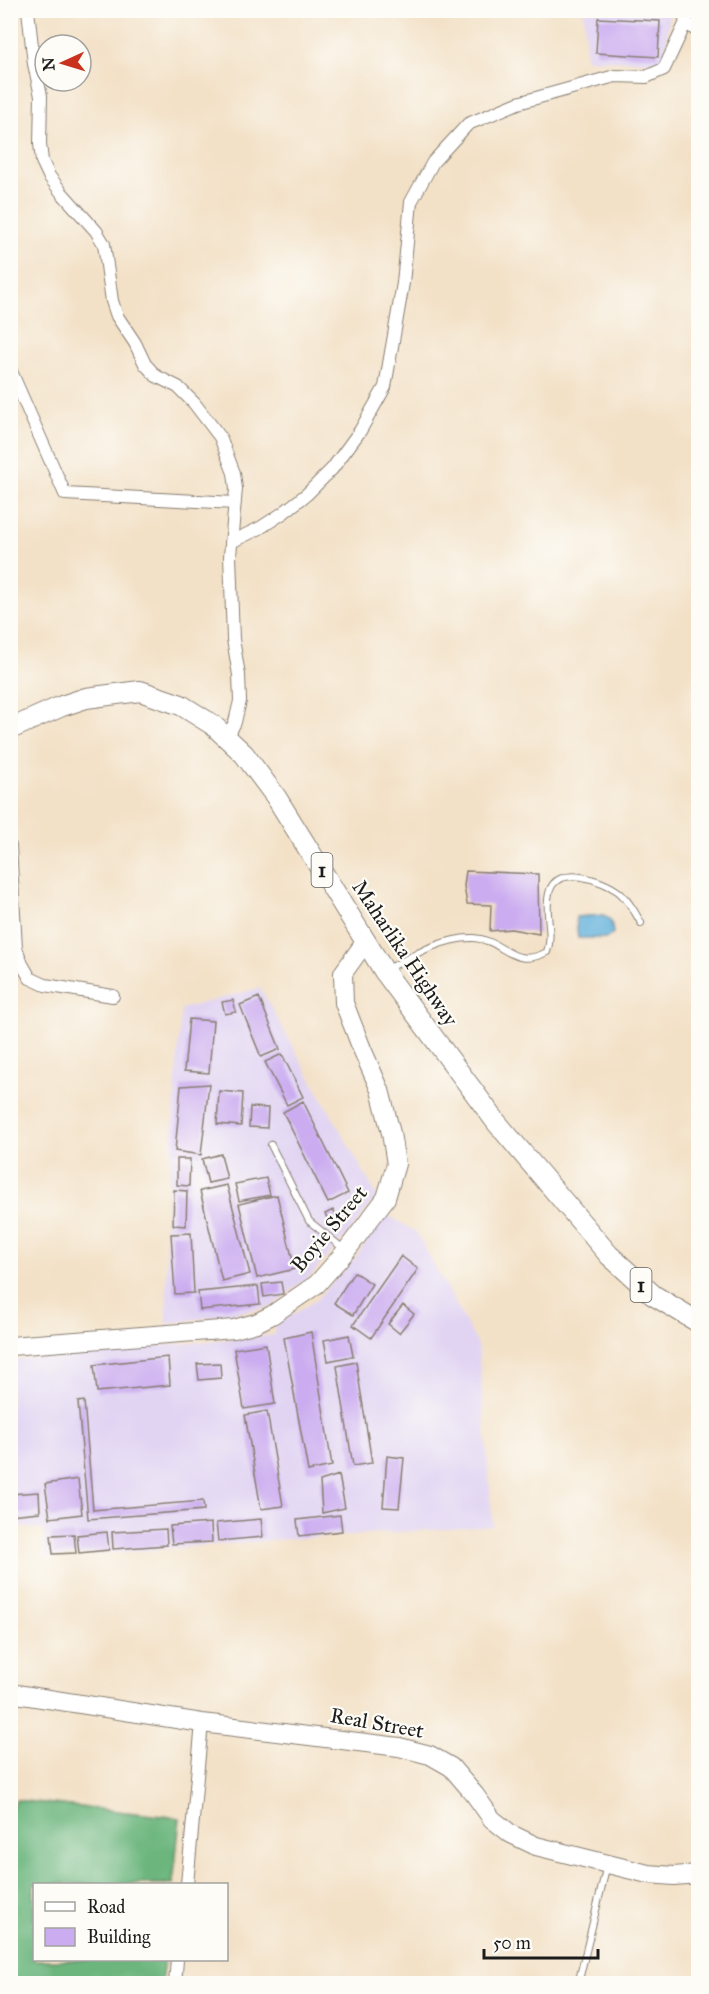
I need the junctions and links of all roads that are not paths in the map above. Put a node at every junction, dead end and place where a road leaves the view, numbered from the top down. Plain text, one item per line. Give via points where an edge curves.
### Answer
1 (28, 10) edge
2 (684, 16) edge
3 (699, 32) edge
4 (10, 369) edge
5 (235, 503) junction
6 (231, 542) junction
7 (10, 729) edge
8 (227, 738) junction
9 (10, 846) edge
10 (641, 923) dead end
11 (366, 941) junction
12 (384, 971) junction
13 (113, 996) dead end
14 (271, 1145) dead end
15 (346, 1251) junction
16 (699, 1322) edge
17 (10, 1346) edge
18 (10, 1693) edge
19 (202, 1723) junction
20 (608, 1864) junction
21 (699, 1874) edge
22 (187, 1883) edge
23 (177, 1961) edge
24 (175, 1983) edge
25 (578, 1983) edge

1 - 5 street via 41,96 42,161 49,176 104,244 117,316 145,364 156,376 178,387 220,437 234,473
2 - 3 street
2 - 6 street via 664,69 646,77 615,76 518,103 468,124 433,162 411,202 403,283 385,387 332,469 283,513
4 - 5 street via 65,494
5 - 6 street
6 - 8 street via 233,639 240,701
7 - 8 main road, Maharlika Highway / 1 via 86,698 140,692 181,705
8 - 11 main road, Maharlika Highway / 1 via 276,796
9 - 13 street via 16,948 30,978 45,985
10 - 12 lane via 621,894 592,878 565,877 553,884 549,893 547,952 516,957 499,946 474,938 442,944
11 - 12 main road, Maharlika Highway / 1
11 - 15 street, Boyie Street via 343,973 344,1003 380,1090 396,1164 386,1198
12 - 16 main road, Maharlika Highway / 1 via 497,1123 609,1255 653,1295
14 - 15 lane via 309,1221
15 - 17 street, Boyie Street via 317,1284 256,1323 234,1329
18 - 19 street, Real Street
19 - 20 street, Real Street via 389,1745 430,1755 451,1767 492,1819 511,1834 536,1846
19 - 22 street
20 - 21 street, Real Street via 648,1874
20 - 25 lane
23 - 24 street

